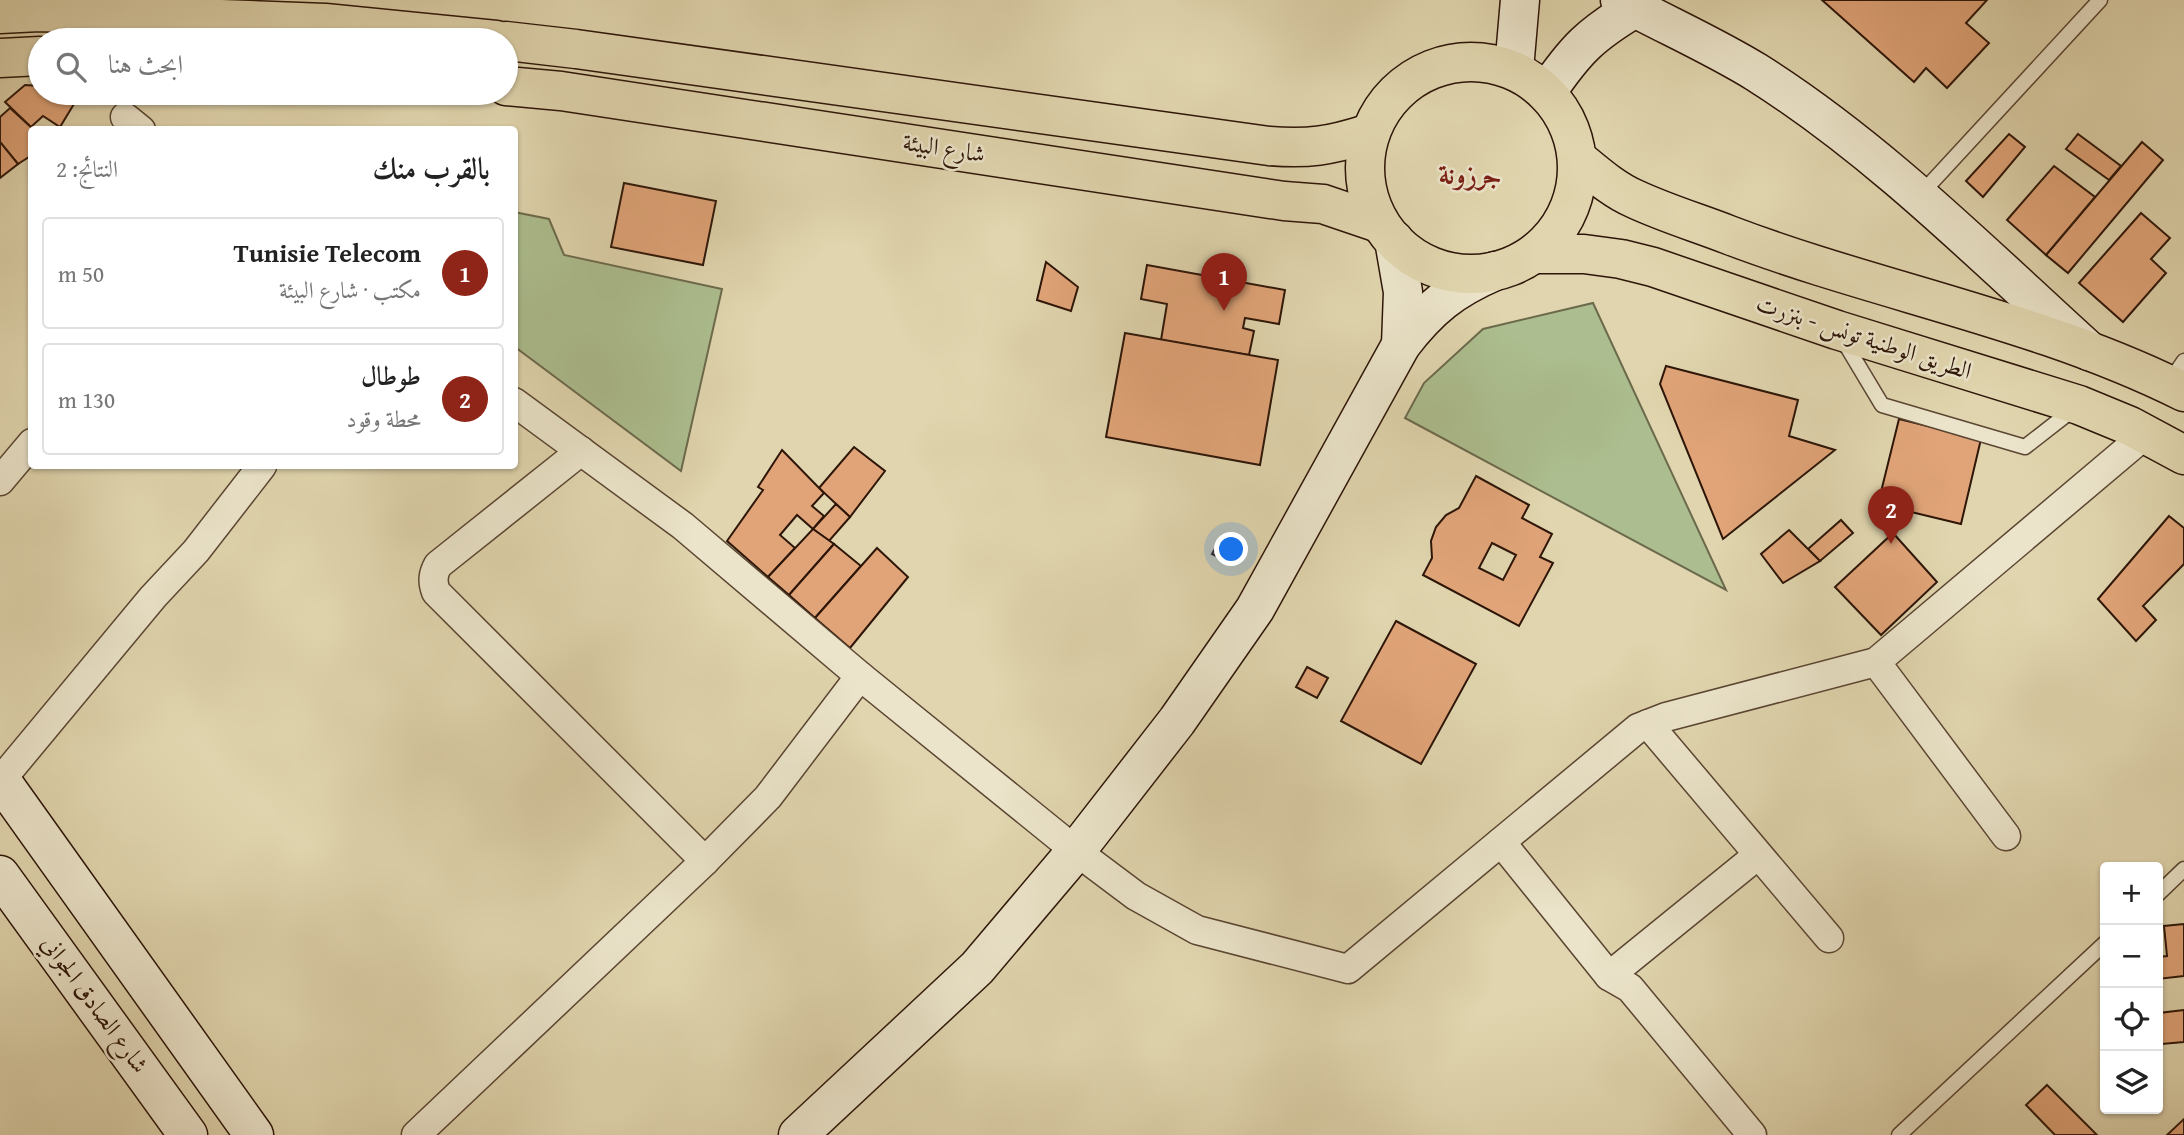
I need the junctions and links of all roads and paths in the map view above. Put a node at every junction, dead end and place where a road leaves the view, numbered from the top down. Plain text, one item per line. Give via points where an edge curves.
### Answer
1 (1520, 0) edge
2 (2100, 0) edge
3 (1642, 9) edge
4 (0, 14) edge
5 (375, 28) edge
6 (518, 42) edge
7 (28, 57) edge
8 (0, 58) edge
9 (1514, 69) junction
10 (518, 87) edge
11 (1546, 93) junction
12 (1367, 134) junction
13 (1579, 160) junction
14 (1919, 196) junction
15 (1386, 231) junction
16 (1534, 254) junction
17 (1495, 271) junction
18 (1837, 330) junction
19 (1401, 345) junction
20 (2089, 351) junction
21 (2179, 379) edge
22 (518, 405) edge
23 (2079, 405) junction
24 (2146, 434) junction
25 (28, 448) edge
26 (580, 451) junction
27 (2184, 455) edge
28 (260, 469) edge
29 (0, 481) edge
30 (1877, 662) junction
31 (860, 676) junction
32 (1648, 724) junction
33 (0, 780) edge
34 (2006, 836) dead end
35 (1501, 842) junction
36 (1076, 850) junction
37 (1758, 855) junction
38 (705, 861) junction
39 (2184, 869) edge
40 (0, 875) edge
41 (2163, 889) edge
42 (1829, 938) dead end
43 (2100, 948) edge
44 (1609, 976) junction
45 (188, 1135) edge
46 (254, 1135) edge
47 (416, 1135) edge
48 (798, 1135) edge
49 (1752, 1135) edge
50 (1899, 1135) edge

1 - 9 street
2 - 14 lane
3 - 11 street via 1603,27 1583,44
3 - 14 street via 1755,72 1848,137
4 - 5 main road
6 - 12 main road, شارع البيئة via 1269,146 1314,148
7 - 8 main road
9 - 11 main road, الطريق الوطنية تونس - بنزرت
9 - 12 main road, الطريق الوطنية تونس - بنزرت via 1478,61 1439,66 1403,86
10 - 15 main road, شارع البيئة via 1323,204
11 - 13 main road, الطريق الوطنية تونس - بنزرت via 1571,127
12 - 15 main road, الطريق الوطنية تونس - بنزرت via 1364,173 1370,201
13 - 16 main road, الطريق الوطنية تونس - بنزرت via 1575,197 1562,225
13 - 20 main road via 1633,199 1762,248
14 - 20 street
15 - 17 main road, الطريق الوطنية تونس - بنزرت via 1402,249 1426,264 1450,272
15 - 19 street via 1403,292
16 - 17 main road, الطريق الوطنية تونس - بنزرت
16 - 18 main road, الطريق الوطنية تونس - بنزرت via 1584,254 1653,267
17 - 19 street via 1441,300
18 - 23 main road, الطريق الوطنية تونس - بنزرت
18 - 23 lane via 1882,405 2025,447
19 - 36 street via 1255,609 1177,721
20 - 21 main road
22 - 26 street
23 - 24 main road, الطريق الوطنية تونس - بنزرت
24 - 27 main road, الطريق الوطنية تونس - بنزرت
24 - 30 street
25 - 29 street
26 - 31 street via 683,526
26 - 38 street via 438,565 433,584
28 - 33 street via 196,551
30 - 32 street
30 - 34 street
31 - 36 street
31 - 38 street via 768,797
32 - 35 street via 1637,728
32 - 37 street
33 - 46 street
35 - 36 street via 1348,969 1197,930 1136,896
35 - 44 street
36 - 48 street via 977,968
37 - 42 street
37 - 44 street
38 - 47 street
39 - 41 lane
40 - 45 street, شارع الصادق الجواني
43 - 50 lane
44 - 49 street via 1630,988

